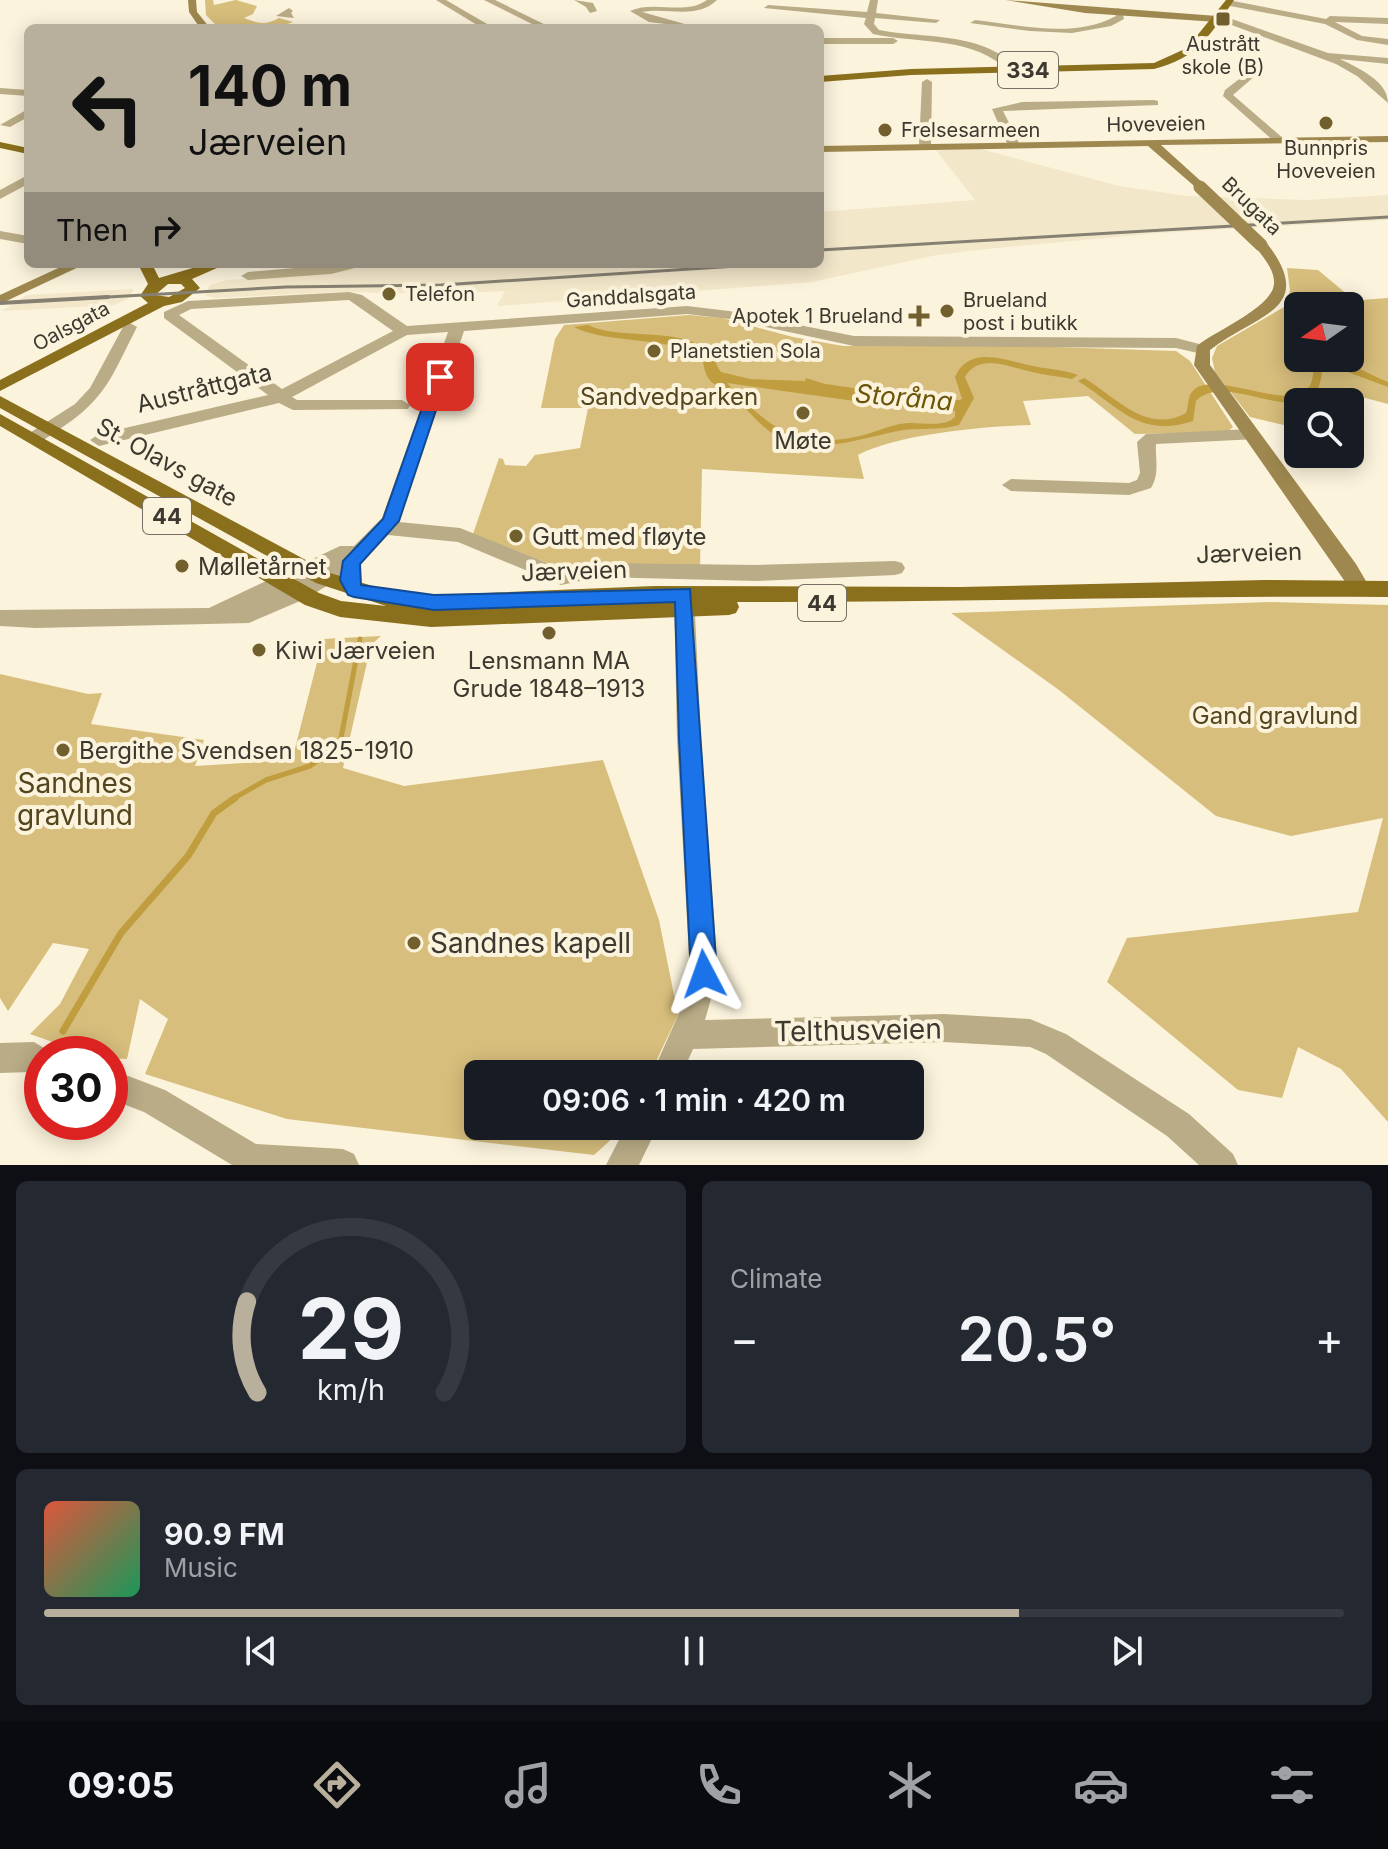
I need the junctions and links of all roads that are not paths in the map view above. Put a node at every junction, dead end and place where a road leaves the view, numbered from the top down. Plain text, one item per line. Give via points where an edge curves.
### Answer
1 (192, 0) edge
2 (199, 0) edge
3 (283, 0) edge
4 (440, 0) edge
5 (488, 0) edge
6 (578, 0) edge
7 (713, 0) edge
8 (874, 0) edge
9 (1009, 0) edge
10 (1229, 2) edge
11 (768, 8) dead end
12 (593, 11) dead end
13 (1118, 11) junction
14 (290, 14) dead end
15 (871, 15) junction
16 (1217, 19) junction
17 (1310, 19) junction
18 (936, 20) dead end
19 (1388, 21) edge
20 (1232, 22) dead end
21 (975, 23) dead end
22 (204, 24) edge
23 (205, 24) edge
24 (482, 24) edge
25 (539, 24) edge
26 (674, 24) edge
27 (913, 38) junction
28 (824, 41) edge
29 (1388, 42) edge
30 (1323, 55) junction
31 (1388, 61) edge
32 (1013, 70) junction
33 (1251, 75) dead end
34 (824, 79) edge
35 (927, 82) dead end
36 (1384, 88) edge
37 (0, 91) edge
38 (24, 93) edge
39 (1388, 100) edge
40 (1154, 103) dead end
41 (24, 114) edge
42 (6, 125) dead end
43 (1388, 139) edge
44 (1280, 141) junction
45 (1156, 142) junction
46 (1013, 143) junction
47 (0, 145) edge
48 (925, 145) junction
49 (824, 149) edge
50 (24, 150) edge
51 (24, 181) edge
52 (0, 195) edge
53 (0, 235) edge
54 (24, 239) edge
55 (69, 268) edge
56 (146, 268) edge
57 (164, 268) edge
58 (209, 268) edge
59 (215, 268) edge
60 (342, 268) edge
61 (248, 276) dead end
62 (176, 279) junction
63 (193, 288) junction
64 (0, 300) edge
65 (158, 300) junction
66 (130, 327) dead end
67 (457, 329) junction
68 (404, 331) junction
69 (1202, 349) junction
70 (0, 377) edge
71 (0, 386) edge
72 (279, 397) junction
73 (0, 401) edge
74 (402, 405) dead end
75 (0, 419) edge
76 (42, 433) junction
77 (1251, 435) junction
78 (99, 440) dead end
79 (1011, 485) dead end
80 (383, 532) junction
81 (352, 561) junction
82 (895, 568) dead end
83 (756, 573) junction
84 (315, 574) junction
85 (1388, 580) edge
86 (1357, 583) junction
87 (291, 587) junction
88 (1388, 589) edge
89 (354, 590) junction
90 (758, 600) junction
91 (684, 602) junction
92 (0, 618) edge
93 (686, 1035) junction
94 (24, 1057) edge
95 (0, 1058) edge
96 (674, 1060) edge
97 (128, 1091) edge
98 (635, 1140) edge
99 (343, 1165) edge
100 (622, 1165) edge
101 (1222, 1165) edge

1 - 22 main road via 193,12
2 - 23 main road
3 - 14 street
4 - 24 street
5 - 25 street
6 - 12 street
7 - 26 street via 699,8 634,11
8 - 15 street
9 - 13 main road
10 - 16 main road, 334
10 - 17 street
11 - 15 street
13 - 16 main road
13 - 21 street via 1121,17 1116,21 1082,29
15 - 18 street
15 - 27 street via 873,30
16 - 32 main road, 334 via 1193,51 1165,64
17 - 19 street
17 - 29 street via 1338,25 1360,38
20 - 30 street
27 - 28 street via 878,44
27 - 32 street via 992,51
30 - 31 street
30 - 36 street
32 - 34 main road, 334
33 - 44 street via 1228,96
35 - 48 street
36 - 39 street
37 - 38 street
40 - 46 street via 997,109
41 - 42 street
43 - 44 main road, Hoveveien
44 - 45 main road, Hoveveien
45 - 46 main road, Hoveveien
45 - 69 main road, Brugata, bridge via 1278,268 1278,296 1263,313 1216,335
46 - 48 main road, Hoveveien
47 - 50 main road
48 - 49 main road, Hoveveien
51 - 52 street
53 - 54 street
55 - 64 main road
56 - 65 main road
57 - 62 main road
58 - 62 main road
59 - 63 main road
60 - 61 street
62 - 63 main road
62 - 65 main road
63 - 65 main road via 182,297
65 - 68 street via 188,305 349,296
65 - 70 main road, Oalsgata
65 - 71 main road, Oalsgata
65 - 72 street
66 - 76 street via 97,390 81,408
67 - 68 street, Ganddalsgata
67 - 69 street, Ganddalsgata via 706,311 854,341 1176,343
67 - 80 street
68 - 72 street, Austråttgata
69 - 77 main road via 1210,380
72 - 74 street via 293,405
72 - 78 street, Austråttgata
73 - 76 main road, St. Olavs gate / 44
75 - 76 main road, St. Olavs gate / 44
76 - 84 main road, St. Olavs gate / 44
76 - 87 main road, St. Olavs gate / 44
77 - 79 street via 1152,438 1146,442 1145,484 1129,489
77 - 86 main road
80 - 81 street
80 - 83 street, Jærveien via 460,535 561,577 600,570
80 - 84 street
81 - 84 street
81 - 89 street via 349,580
82 - 83 street, Jærveien
83 - 90 street
84 - 87 street
84 - 89 main road, Jærveien / 44
85 - 86 main road, Jærveien / 44
86 - 88 main road, Jærveien / 44
86 - 90 main road, Jærveien / 44
87 - 91 main road, Jærveien / 44 via 340,609 402,618
87 - 92 street via 249,615
89 - 91 main road, Jærveien / 44 via 434,603
90 - 91 main road, Jærveien / 44
91 - 93 street via 704,974
93 - 96 street
93 - 101 street, Telthusveien via 944,1028 1030,1033 1056,1044 1178,1125
94 - 95 street
97 - 99 street via 253,1159
98 - 100 street

